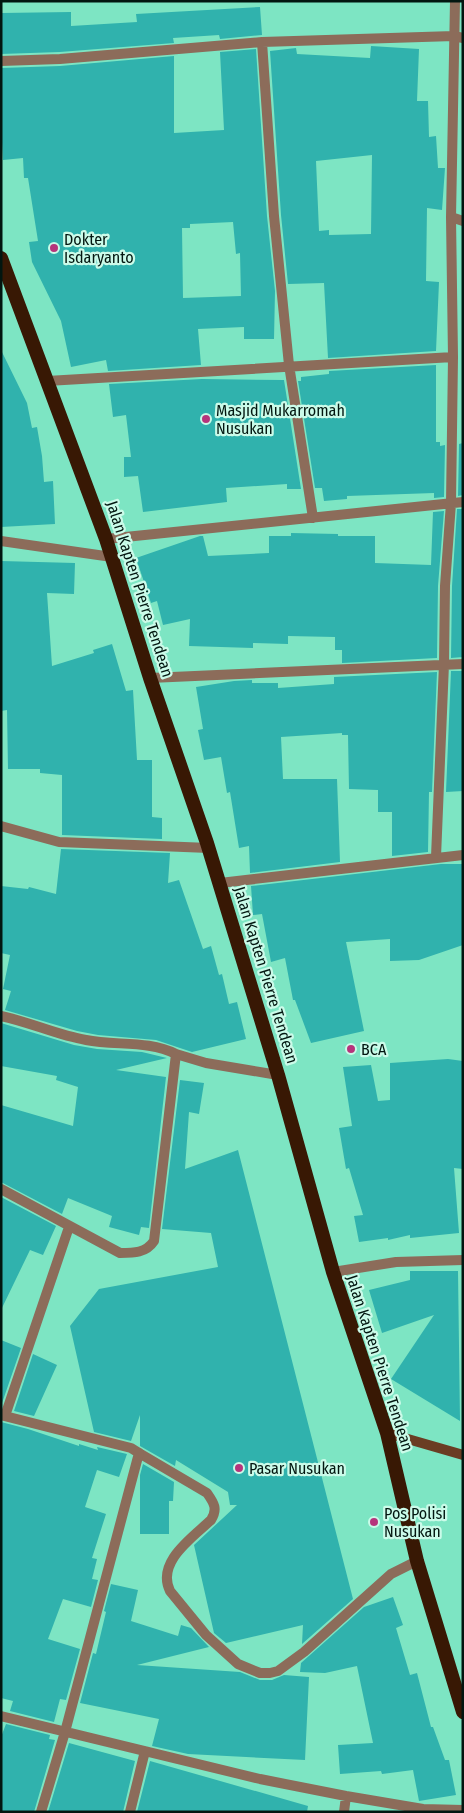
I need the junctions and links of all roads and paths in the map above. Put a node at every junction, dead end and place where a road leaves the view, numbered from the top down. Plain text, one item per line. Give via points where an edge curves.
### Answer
1 (455, 1) edge
2 (458, 37) edge
3 (262, 42) junction
4 (1, 61) edge
5 (451, 217) junction
6 (463, 221) edge
7 (1, 258) edge
8 (453, 357) junction
9 (289, 365) junction
10 (47, 381) junction
11 (463, 502) edge
12 (451, 503) junction
13 (313, 518) junction
14 (106, 540) junction
15 (1, 541) edge
16 (112, 557) junction
17 (444, 664) junction
18 (463, 664) edge
19 (150, 678) junction
20 (1, 826) edge
21 (209, 848) junction
22 (463, 855) edge
23 (436, 857) junction
24 (220, 883) junction
25 (1, 1016) edge
26 (176, 1054) junction
27 (278, 1075) junction
28 (1, 1189) edge
29 (69, 1227) junction
30 (463, 1260) edge
31 (333, 1272) junction
32 (3, 1415) edge
33 (387, 1433) junction
34 (139, 1453) junction
35 (463, 1455) edge
36 (417, 1561) junction
37 (458, 1682) edge
38 (463, 1712) edge
39 (1, 1716) edge
40 (65, 1732) junction
41 (145, 1750) junction
42 (346, 1796) junction
43 (463, 1810) edge
44 (41, 1812) edge
45 (130, 1812) edge
46 (344, 1812) edge

1 - 2 street
2 - 3 street
2 - 5 street
3 - 4 street
3 - 9 street via 274,216
5 - 6 street
5 - 8 street
7 - 10 highway, Jalan Kapten Pierre Tendean
8 - 9 street
8 - 12 street
9 - 10 street
9 - 13 street
10 - 14 highway, Jalan Kapten Pierre Tendean
11 - 12 street
12 - 13 street
12 - 17 street
13 - 14 street
14 - 16 highway, Jalan Kapten Pierre Tendean
15 - 16 street
16 - 19 highway, Jalan Kapten Pierre Tendean
17 - 18 street
17 - 19 street
17 - 23 street
19 - 21 highway, Jalan Kapten Pierre Tendean
20 - 21 street via 59,842
21 - 24 highway, Jalan Kapten Pierre Tendean
22 - 23 street
23 - 24 street
24 - 27 highway, Jalan Kapten Pierre Tendean
25 - 26 street via 84,1040 152,1045
26 - 27 street via 220,1066
26 - 29 street via 154,1241 138,1253 120,1253
27 - 31 highway, Jalan Kapten Pierre Tendean
28 - 29 street
29 - 32 street
30 - 31 street via 396,1262
31 - 33 highway, Jalan Kapten Pierre Tendean
32 - 34 street via 100,1439
33 - 35 main road
33 - 36 highway, Jalan Kapten Pierre Tendean
34 - 36 street via 207,1494 215,1504 211,1520 172,1559 166,1575 167,1584 206,1635 238,1664 260,1673 278,1671 304,1652 391,1574
34 - 40 street
36 - 37 highway, Jalan Kapten Pierre Tendean
37 - 38 highway, Jalan Kapten Pierre Tendean
39 - 40 street
40 - 41 street
40 - 44 street
41 - 42 street via 260,1779
41 - 45 street
42 - 43 street via 423,1809
42 - 46 street

